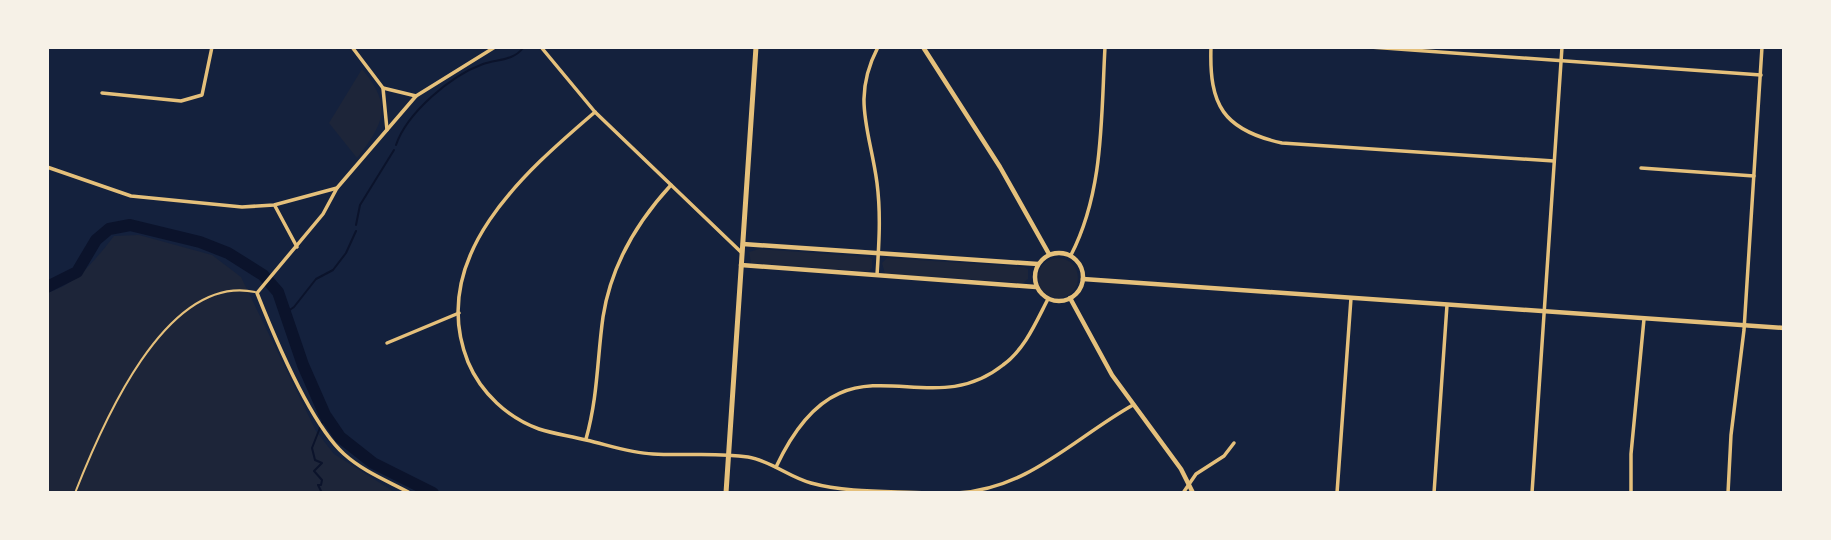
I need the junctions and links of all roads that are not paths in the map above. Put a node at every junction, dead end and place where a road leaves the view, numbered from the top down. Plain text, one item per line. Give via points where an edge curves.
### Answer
1 (212, 47) edge
2 (352, 47) edge
3 (495, 47) edge
4 (541, 47) edge
5 (756, 47) edge
6 (878, 47) edge
7 (923, 47) edge
8 (1105, 47) edge
9 (1211, 47) edge
10 (1370, 47) edge
11 (1562, 47) edge
12 (1762, 47) edge
13 (1561, 61) junction
14 (1761, 75) junction
15 (383, 88) junction
16 (102, 93) dead end
17 (416, 96) junction
18 (595, 112) junction
19 (387, 130) junction
20 (1554, 161) junction
21 (47, 167) edge
22 (1641, 168) dead end
23 (1754, 176) junction
24 (671, 186) junction
25 (337, 188) junction
26 (274, 205) junction
27 (743, 244) junction
28 (297, 247) junction
29 (742, 253) junction
30 (878, 254) junction
31 (1049, 254) junction
32 (1071, 255) junction
33 (1038, 264) junction
34 (741, 265) junction
35 (877, 275) junction
36 (1083, 279) junction
37 (1036, 287) junction
38 (257, 293) junction
39 (1070, 298) junction
40 (1350, 298) junction
41 (1048, 299) junction
42 (1447, 305) junction
43 (1544, 312) junction
44 (459, 313) junction
45 (1644, 319) junction
46 (1744, 326) junction
47 (1784, 328) edge
48 (387, 343) dead end
49 (1133, 405) junction
50 (586, 440) junction
51 (1234, 443) dead end
52 (729, 455) junction
53 (776, 467) junction
54 (1189, 485) junction
55 (75, 493) edge
56 (410, 493) edge
57 (726, 493) edge
58 (927, 493) edge
59 (957, 493) edge
60 (1184, 493) edge
61 (1193, 493) edge
62 (1337, 493) edge
63 (1434, 493) edge
64 (1532, 493) edge
65 (1631, 493) edge
66 (1728, 493) edge

1 - 16 street via 202,95 181,101
2 - 15 street
3 - 17 street
4 - 18 street
5 - 27 main road
6 - 30 street via 866,76 863,109 877,186
7 - 31 street
8 - 32 street via 1094,197
9 - 20 street via 1215,101 1232,123 1256,136 1282,143
10 - 13 street
11 - 13 street
12 - 14 street
13 - 14 street
13 - 20 street
14 - 23 street
15 - 17 street
15 - 19 street
17 - 19 street
18 - 24 street
18 - 44 street via 538,160 495,211 464,270
19 - 25 street
20 - 43 street
21 - 26 street via 131,196 242,207
22 - 23 street
23 - 46 street
24 - 29 street
24 - 50 street via 632,234 612,279
25 - 26 street
25 - 28 street
26 - 28 street
27 - 29 main road
27 - 30 street
28 - 38 street
29 - 34 main road
30 - 33 street
30 - 35 street
31 - 32 street
31 - 33 street
32 - 36 street via 1080,265
33 - 37 street
34 - 35 street
34 - 52 main road
35 - 37 street
36 - 39 street
36 - 40 street
37 - 41 street
38 - 55 lane via 245,290 212,296 181,315 115,402
38 - 56 street via 328,438 355,463
39 - 41 street
39 - 49 street
40 - 42 street
40 - 62 street
41 - 53 street via 1017,352 987,376 947,387 870,384 843,391 808,418
42 - 43 street
42 - 63 street
43 - 45 street
43 - 64 street
44 - 48 street
44 - 50 street via 470,366 497,404 539,429
45 - 46 street
45 - 65 street
46 - 47 street
46 - 66 street
49 - 54 street
49 - 59 street via 1038,469 1004,484
50 - 52 street via 650,454
51 - 54 street
52 - 53 street
52 - 57 main road
53 - 58 street via 821,485
54 - 60 street
54 - 61 street

